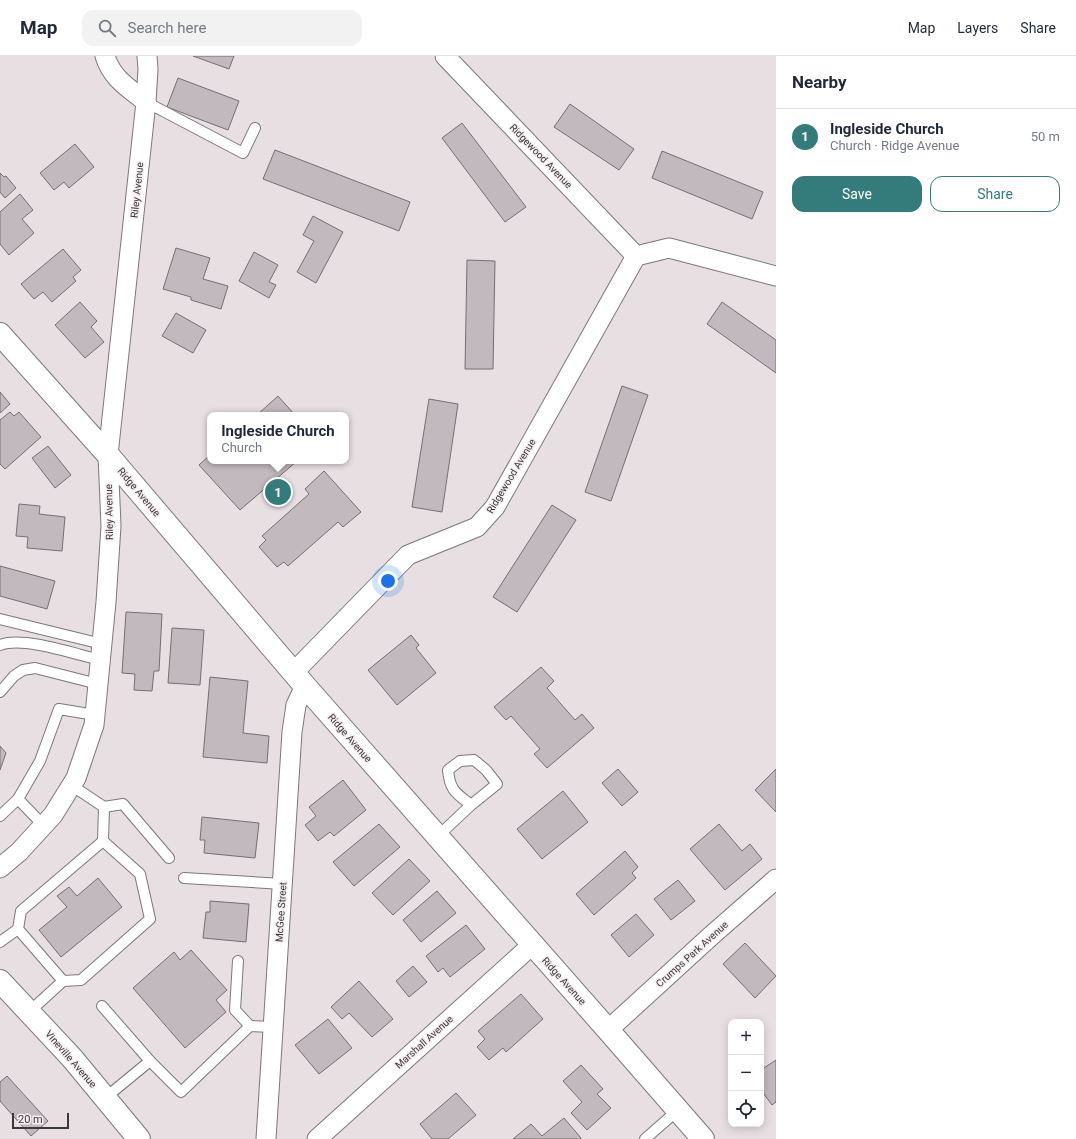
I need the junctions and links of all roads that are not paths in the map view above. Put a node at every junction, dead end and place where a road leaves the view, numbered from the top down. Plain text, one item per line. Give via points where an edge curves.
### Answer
1 (105, 56) edge
2 (147, 56) edge
3 (445, 56) edge
4 (146, 102) junction
5 (255, 128) dead end
6 (636, 256) junction
7 (776, 276) edge
8 (0, 334) edge
9 (108, 455) junction
10 (0, 619) edge
11 (0, 645) edge
12 (101, 652) junction
13 (299, 680) junction
14 (98, 684) junction
15 (0, 692) edge
16 (95, 715) junction
17 (71, 785) junction
18 (18, 799) junction
19 (471, 806) junction
20 (104, 807) junction
21 (0, 816) edge
22 (44, 826) junction
23 (437, 837) junction
24 (103, 841) junction
25 (169, 858) dead end
26 (0, 868) edge
27 (184, 878) dead end
28 (776, 879) edge
29 (283, 884) junction
30 (18, 929) junction
31 (0, 942) edge
32 (532, 945) junction
33 (238, 961) dead end
34 (0, 981) edge
35 (63, 982) junction
36 (102, 1006) dead end
37 (29, 1012) junction
38 (250, 1026) junction
39 (274, 1027) junction
40 (608, 1030) junction
41 (150, 1061) junction
42 (105, 1098) junction
43 (678, 1110) junction
44 (139, 1139) edge
45 (266, 1139) edge
46 (317, 1139) edge
47 (645, 1139) edge
48 (703, 1139) edge

1 - 4 street via 107,64 119,81
2 - 4 street, Riley Avenue
3 - 6 street, Ridgewood Avenue
4 - 5 lane via 243,153
4 - 9 street, Riley Avenue
6 - 7 street via 669,248
6 - 13 street, Ridgewood Avenue via 495,507 477,527 408,555
8 - 9 street, Ridge Avenue
9 - 12 street, Riley Avenue via 111,526
9 - 13 street, Ridge Avenue
10 - 12 lane
11 - 12 lane via 28,643
12 - 14 street, Riley Avenue
13 - 23 street, Ridge Avenue
13 - 29 street, McGee Street via 292,732
14 - 15 lane via 35,668 23,670 14,676
14 - 16 street, Riley Avenue
16 - 17 street, Riley Avenue via 76,778
16 - 18 lane via 59,709 40,761
17 - 20 lane
17 - 22 street, Riley Avenue
18 - 21 lane
18 - 22 lane
19 - 19 lane via 497,784 474,760 460,761 448,770 449,783
19 - 23 lane
20 - 24 lane
20 - 25 lane via 123,804
22 - 26 street, Riley Avenue
23 - 32 street, Ridge Avenue
24 - 30 lane via 22,911
24 - 35 lane via 140,874 150,919 80,980
27 - 29 lane
28 - 40 street, Crumps Park Avenue
29 - 39 street, McGee Street
30 - 31 lane
30 - 35 lane
32 - 40 street, Ridge Avenue
32 - 46 street, Marshall Avenue
33 - 38 lane via 235,1010
34 - 37 street, Vineville Avenue
35 - 37 lane
36 - 41 lane
37 - 42 street, Vineville Avenue
38 - 39 lane
38 - 41 lane via 181,1092
39 - 45 street, McGee Street
40 - 43 street, Ridge Avenue
41 - 42 lane
42 - 44 street, Vineville Avenue
43 - 47 lane
43 - 48 street, Ridge Avenue

